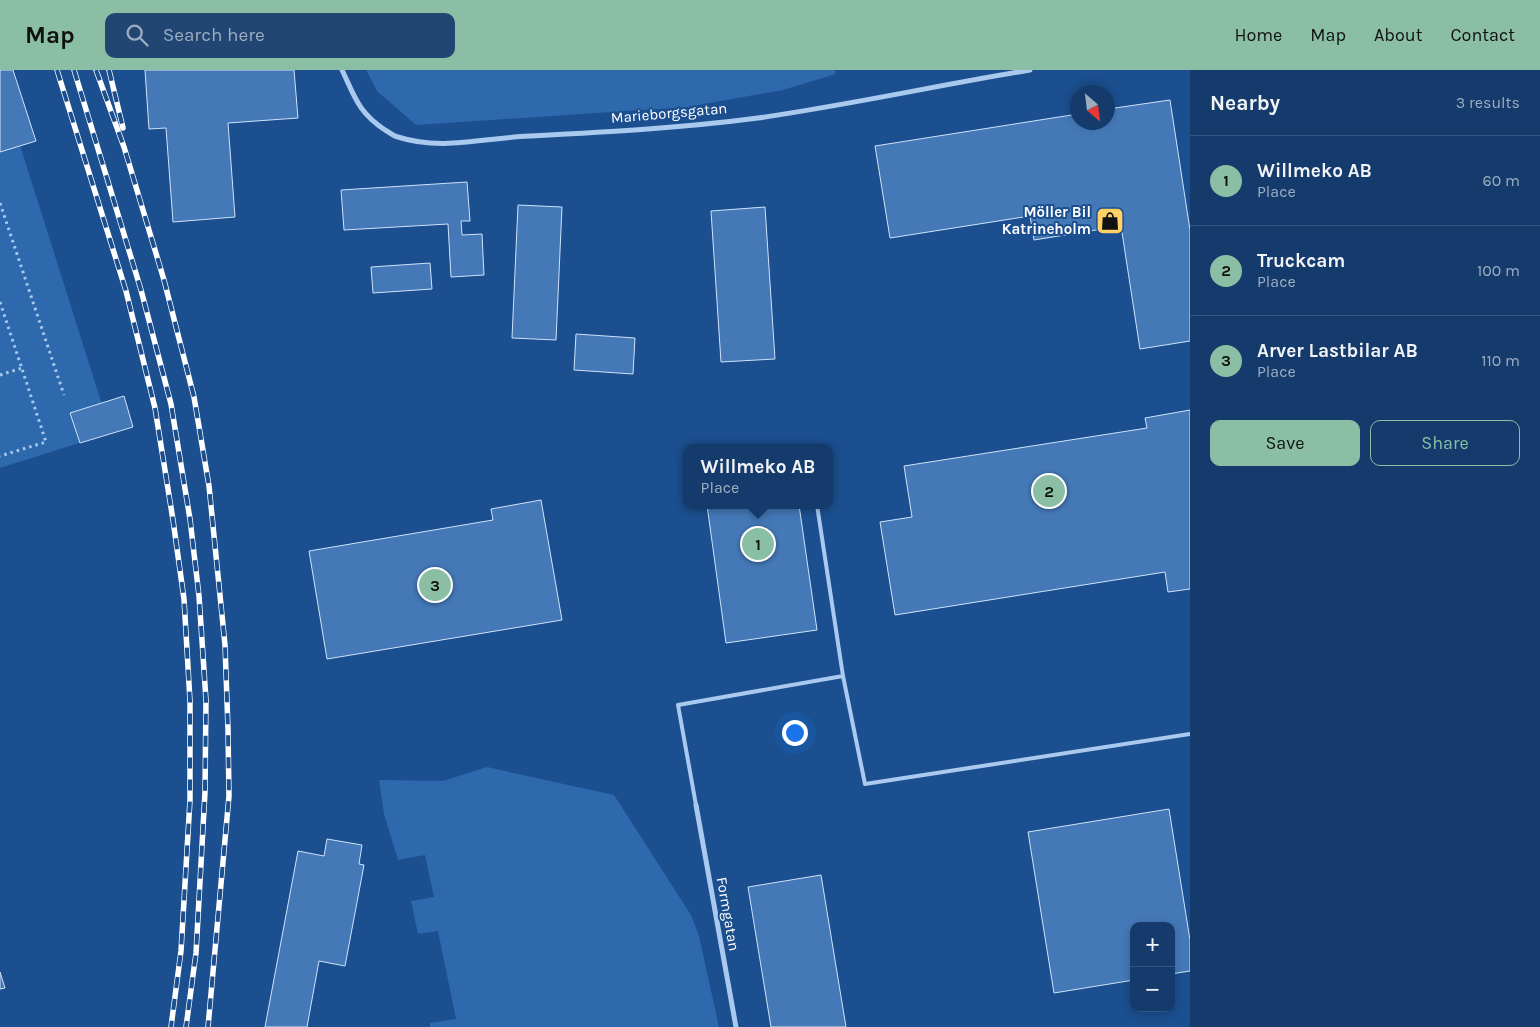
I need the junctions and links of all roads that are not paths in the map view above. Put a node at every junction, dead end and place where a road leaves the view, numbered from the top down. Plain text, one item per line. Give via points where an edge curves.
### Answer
1 (342, 70) edge
2 (1030, 70) edge
3 (818, 509) edge
4 (843, 676) junction
5 (1190, 734) edge
6 (696, 805) joint
7 (736, 1027) edge

1 - 2 street, Marieborgsgatan via 359,107 396,137 451,144 756,118
3 - 4 lane
4 - 5 lane via 865,784
4 - 6 lane via 678,705
6 - 7 street, Formgatan

